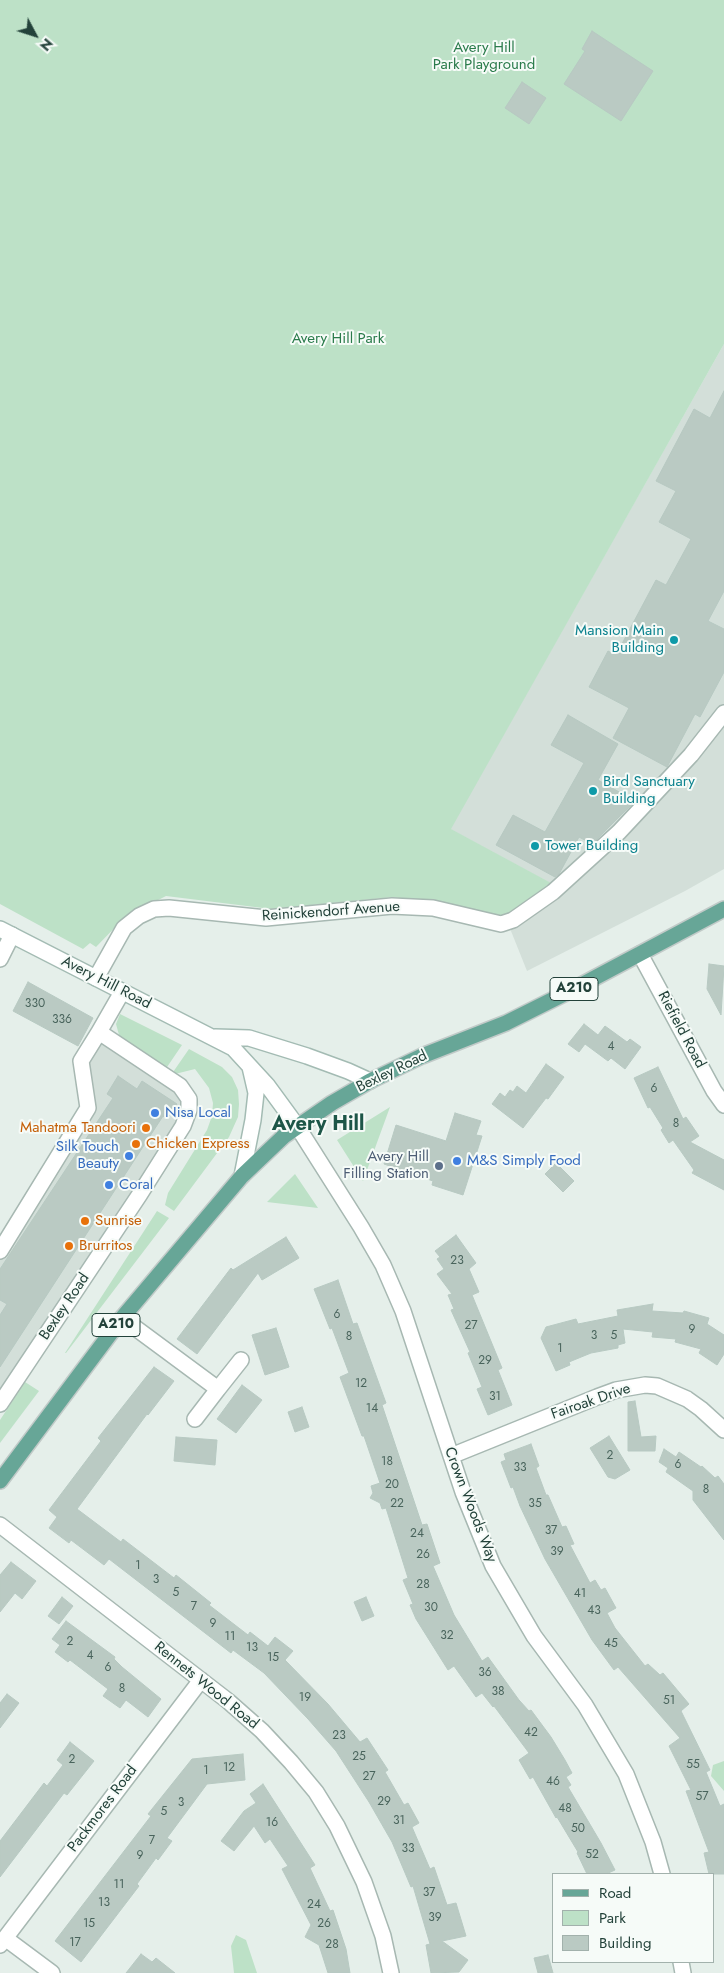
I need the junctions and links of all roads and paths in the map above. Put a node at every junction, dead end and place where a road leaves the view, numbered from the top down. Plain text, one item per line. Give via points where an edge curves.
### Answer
1 (724, 714) edge
2 (724, 909) edge
3 (6, 932) edge
4 (640, 954) junction
5 (0, 959) edge
6 (96, 978) junction
7 (122, 992) junction
8 (99, 1032) junction
9 (211, 1036) junction
10 (249, 1064) junction
11 (370, 1081) junction
12 (724, 1105) edge
13 (297, 1126) junction
14 (242, 1176) junction
15 (0, 1251) edge
16 (122, 1318) junction
17 (241, 1360) dead end
18 (218, 1390) junction
19 (0, 1404) edge
20 (195, 1419) dead end
21 (724, 1430) edge
22 (451, 1456) junction
23 (0, 1481) edge
24 (0, 1525) edge
25 (202, 1680) junction
26 (662, 1873) edge
27 (3, 1941) edge
28 (52, 1973) edge
29 (390, 1973) edge

1 - 6 street, Reinickendorf Avenue via 691,755 618,832 553,892 513,920 501,924 433,908 392,906 266,918 169,908 154,910 139,916 124,928
2 - 4 main road, Bexley Road / A210
3 - 5 street
3 - 6 street, Avery Hill Road
4 - 11 main road, Bexley Road / A210 via 506,1023 422,1056
4 - 12 street, Riefield Road
6 - 7 street, Avery Hill Road
7 - 8 street
7 - 9 street, Avery Hill Road
8 - 15 street via 81,1061 88,1108
8 - 19 street, Bexley Road via 180,1086 189,1099 189,1110 183,1126 140,1194
9 - 10 street, Avery Hill Road via 233,1048
9 - 11 street, Avery Hill Road via 249,1038 348,1070
10 - 13 street, Avery Hill Road
10 - 14 street via 256,1093
11 - 13 main road, Bexley Road / A210
13 - 14 main road, Bexley Road / A210
13 - 22 street, Crown Woods Way via 383,1265 403,1311
14 - 16 main road, Bexley Road / A210
16 - 18 street
16 - 23 main road, Bexley Road / A210
17 - 18 street
18 - 20 street
21 - 22 street, Fairoak Drive via 687,1399 657,1386 645,1385 597,1396
22 - 26 street, Crown Woods Way via 481,1541 505,1590 585,1705 626,1774
24 - 25 street, Rennets Wood Road
25 - 27 street, Packmores Road
25 - 29 street, Rennets Wood Road via 262,1731 291,1762 337,1826 364,1882 383,1936
27 - 28 street, Packmores Road

